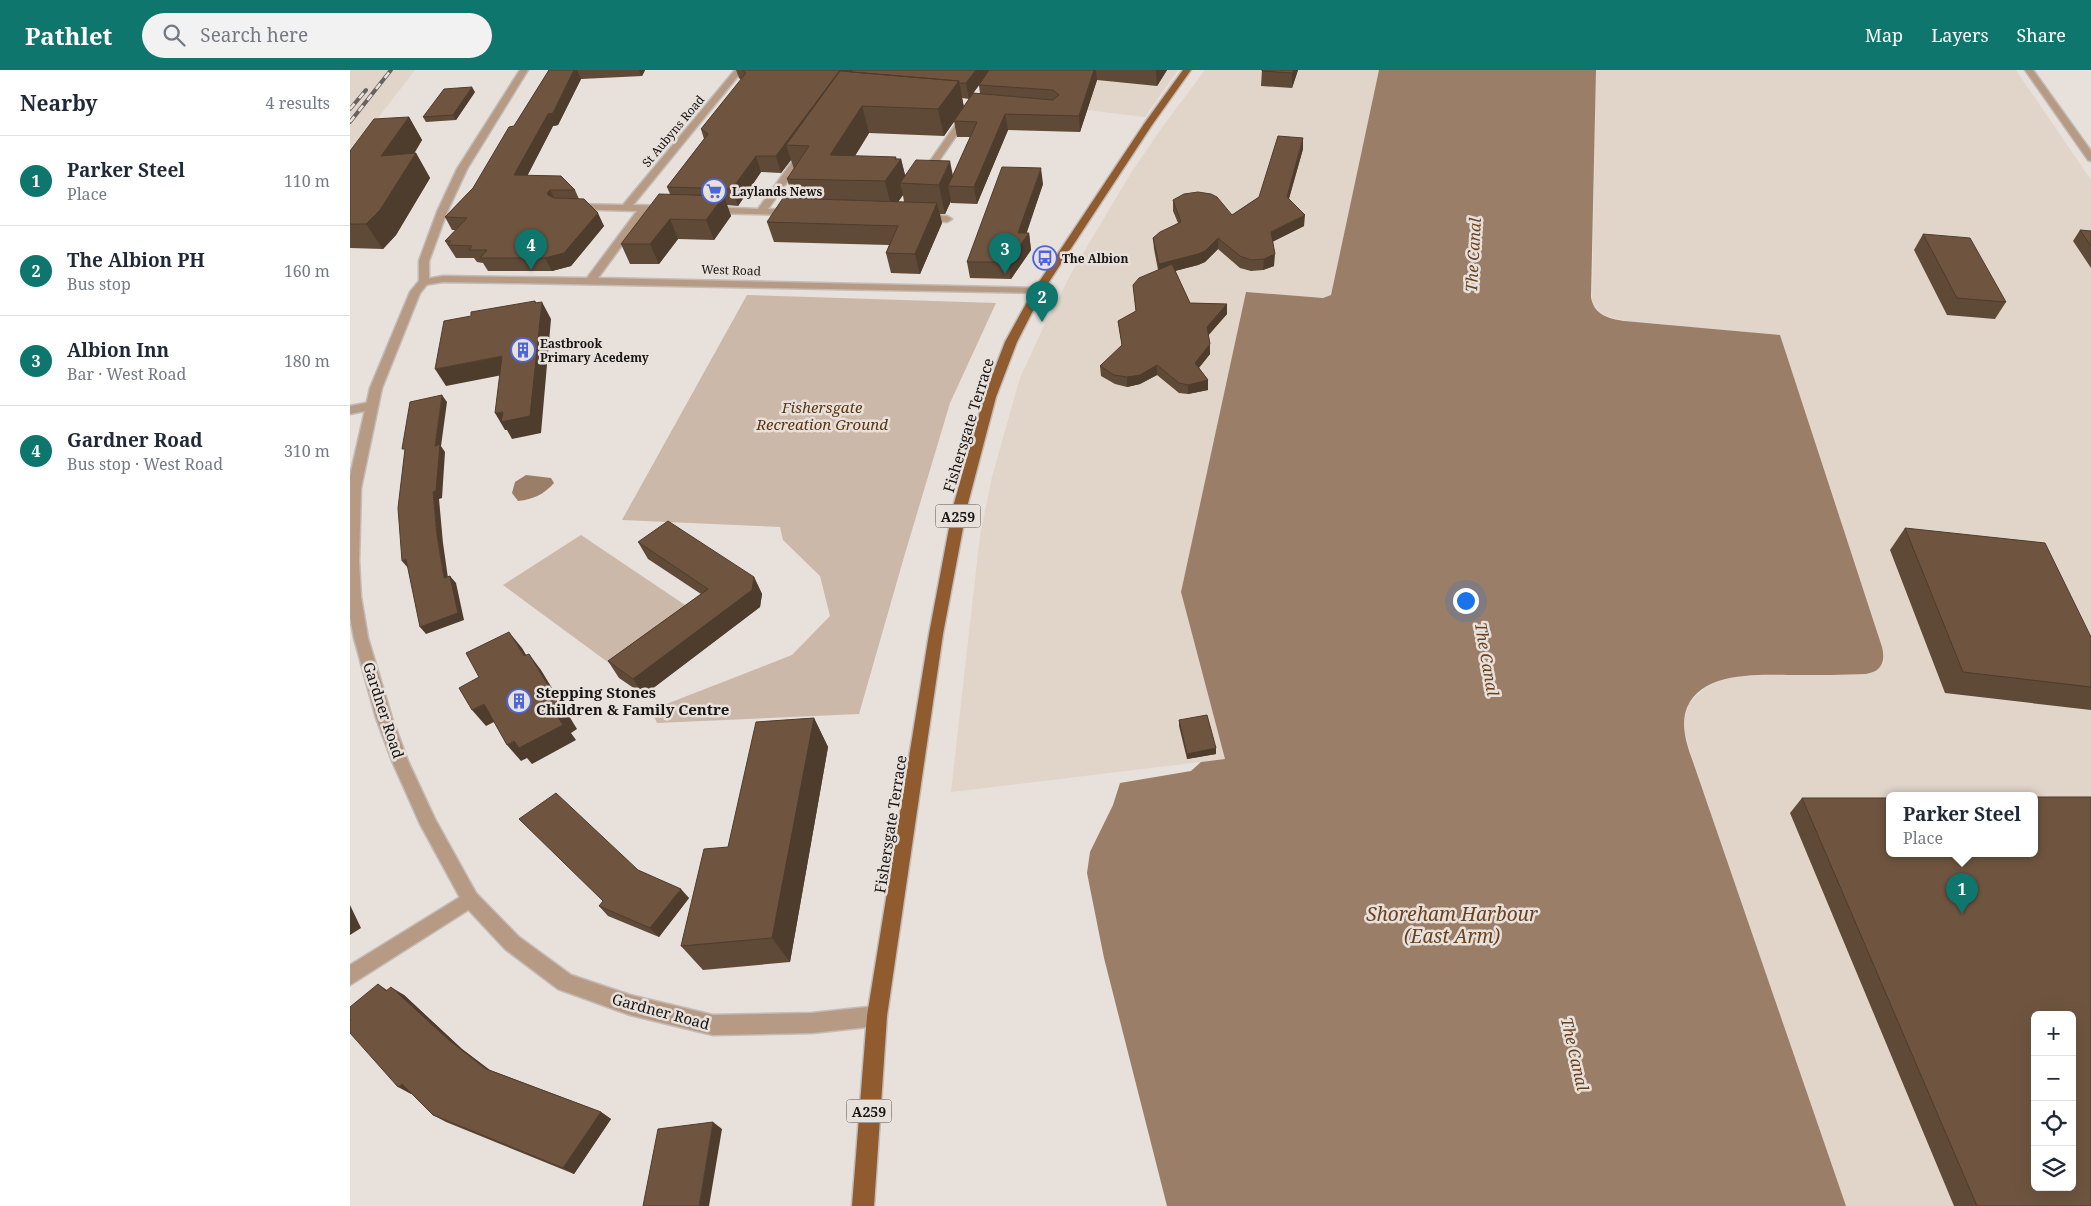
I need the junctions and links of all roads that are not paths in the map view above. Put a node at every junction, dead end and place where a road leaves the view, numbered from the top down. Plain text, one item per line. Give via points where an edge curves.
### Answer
1 (524, 70) edge
2 (740, 70) edge
3 (1188, 70) edge
4 (2029, 70) edge
5 (975, 103) edge
6 (811, 141) edge
7 (2091, 158) edge
8 (919, 183) edge
9 (560, 206) edge
10 (625, 208) junction
11 (644, 208) junction
12 (683, 210) edge
13 (702, 210) edge
14 (761, 212) junction
15 (800, 213) edge
16 (913, 216) edge
17 (947, 219) dead end
18 (591, 280) junction
19 (424, 282) junction
20 (1038, 291) junction
21 (372, 406) junction
22 (350, 410) edge
23 (470, 899) junction
24 (350, 976) edge
25 (877, 1016) junction
26 (863, 1206) edge

1 - 19 street, Gardner Road via 462,170 442,212 424,261
2 - 10 street, St Aubyns Road
3 - 20 main road, Fishersgate Terrace / A259 via 1148,124
4 - 7 street
5 - 8 street
6 - 14 street
9 - 10 street
10 - 11 street
11 - 12 street
11 - 18 street
13 - 14 street
14 - 15 street
16 - 17 street
18 - 19 street, West Road via 443,279
18 - 20 street, West Road
19 - 21 street, Gardner Road via 415,292 376,388
20 - 25 main road, Fishersgate Terrace / A259 via 1011,342 990,397 960,507 936,634
21 - 22 street
21 - 23 street, Gardner Road via 354,488 352,561 354,596 362,638 384,718 400,761 429,824
23 - 24 street
23 - 25 street, Gardner Road via 512,943 565,982 630,1005 713,1025 812,1023
25 - 26 main road, A259

